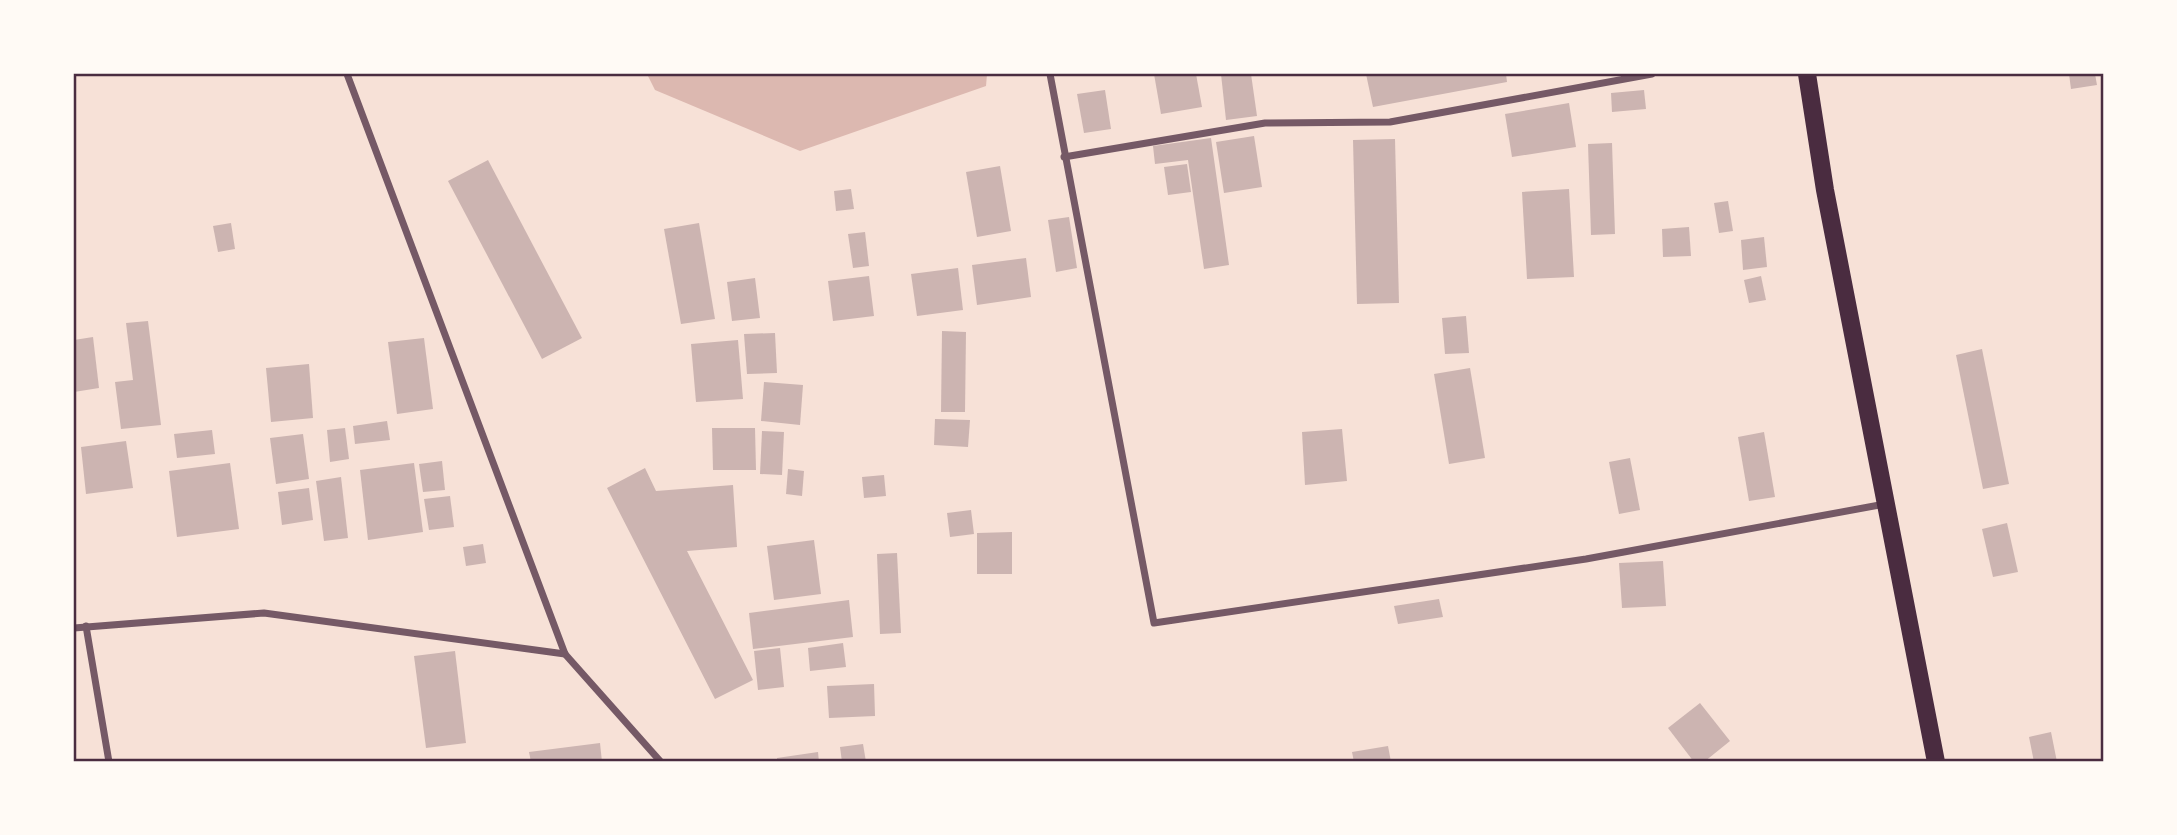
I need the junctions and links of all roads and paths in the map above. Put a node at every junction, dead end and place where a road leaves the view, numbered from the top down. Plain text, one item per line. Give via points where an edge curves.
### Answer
1 (347, 74) edge
2 (1050, 74) edge
3 (1652, 74) edge
4 (1807, 74) edge
5 (1064, 157) junction
6 (1885, 504) junction
7 (86, 626) junction
8 (74, 628) edge
9 (565, 654) junction
10 (109, 761) edge
11 (661, 761) edge
12 (1936, 761) edge

1 - 9 street
2 - 5 street
3 - 5 street via 1390,122 1265,123
4 - 6 main road
5 - 6 street via 1154,623 1586,559
6 - 12 main road
7 - 8 street
7 - 9 street via 264,613
7 - 10 street
9 - 11 street

